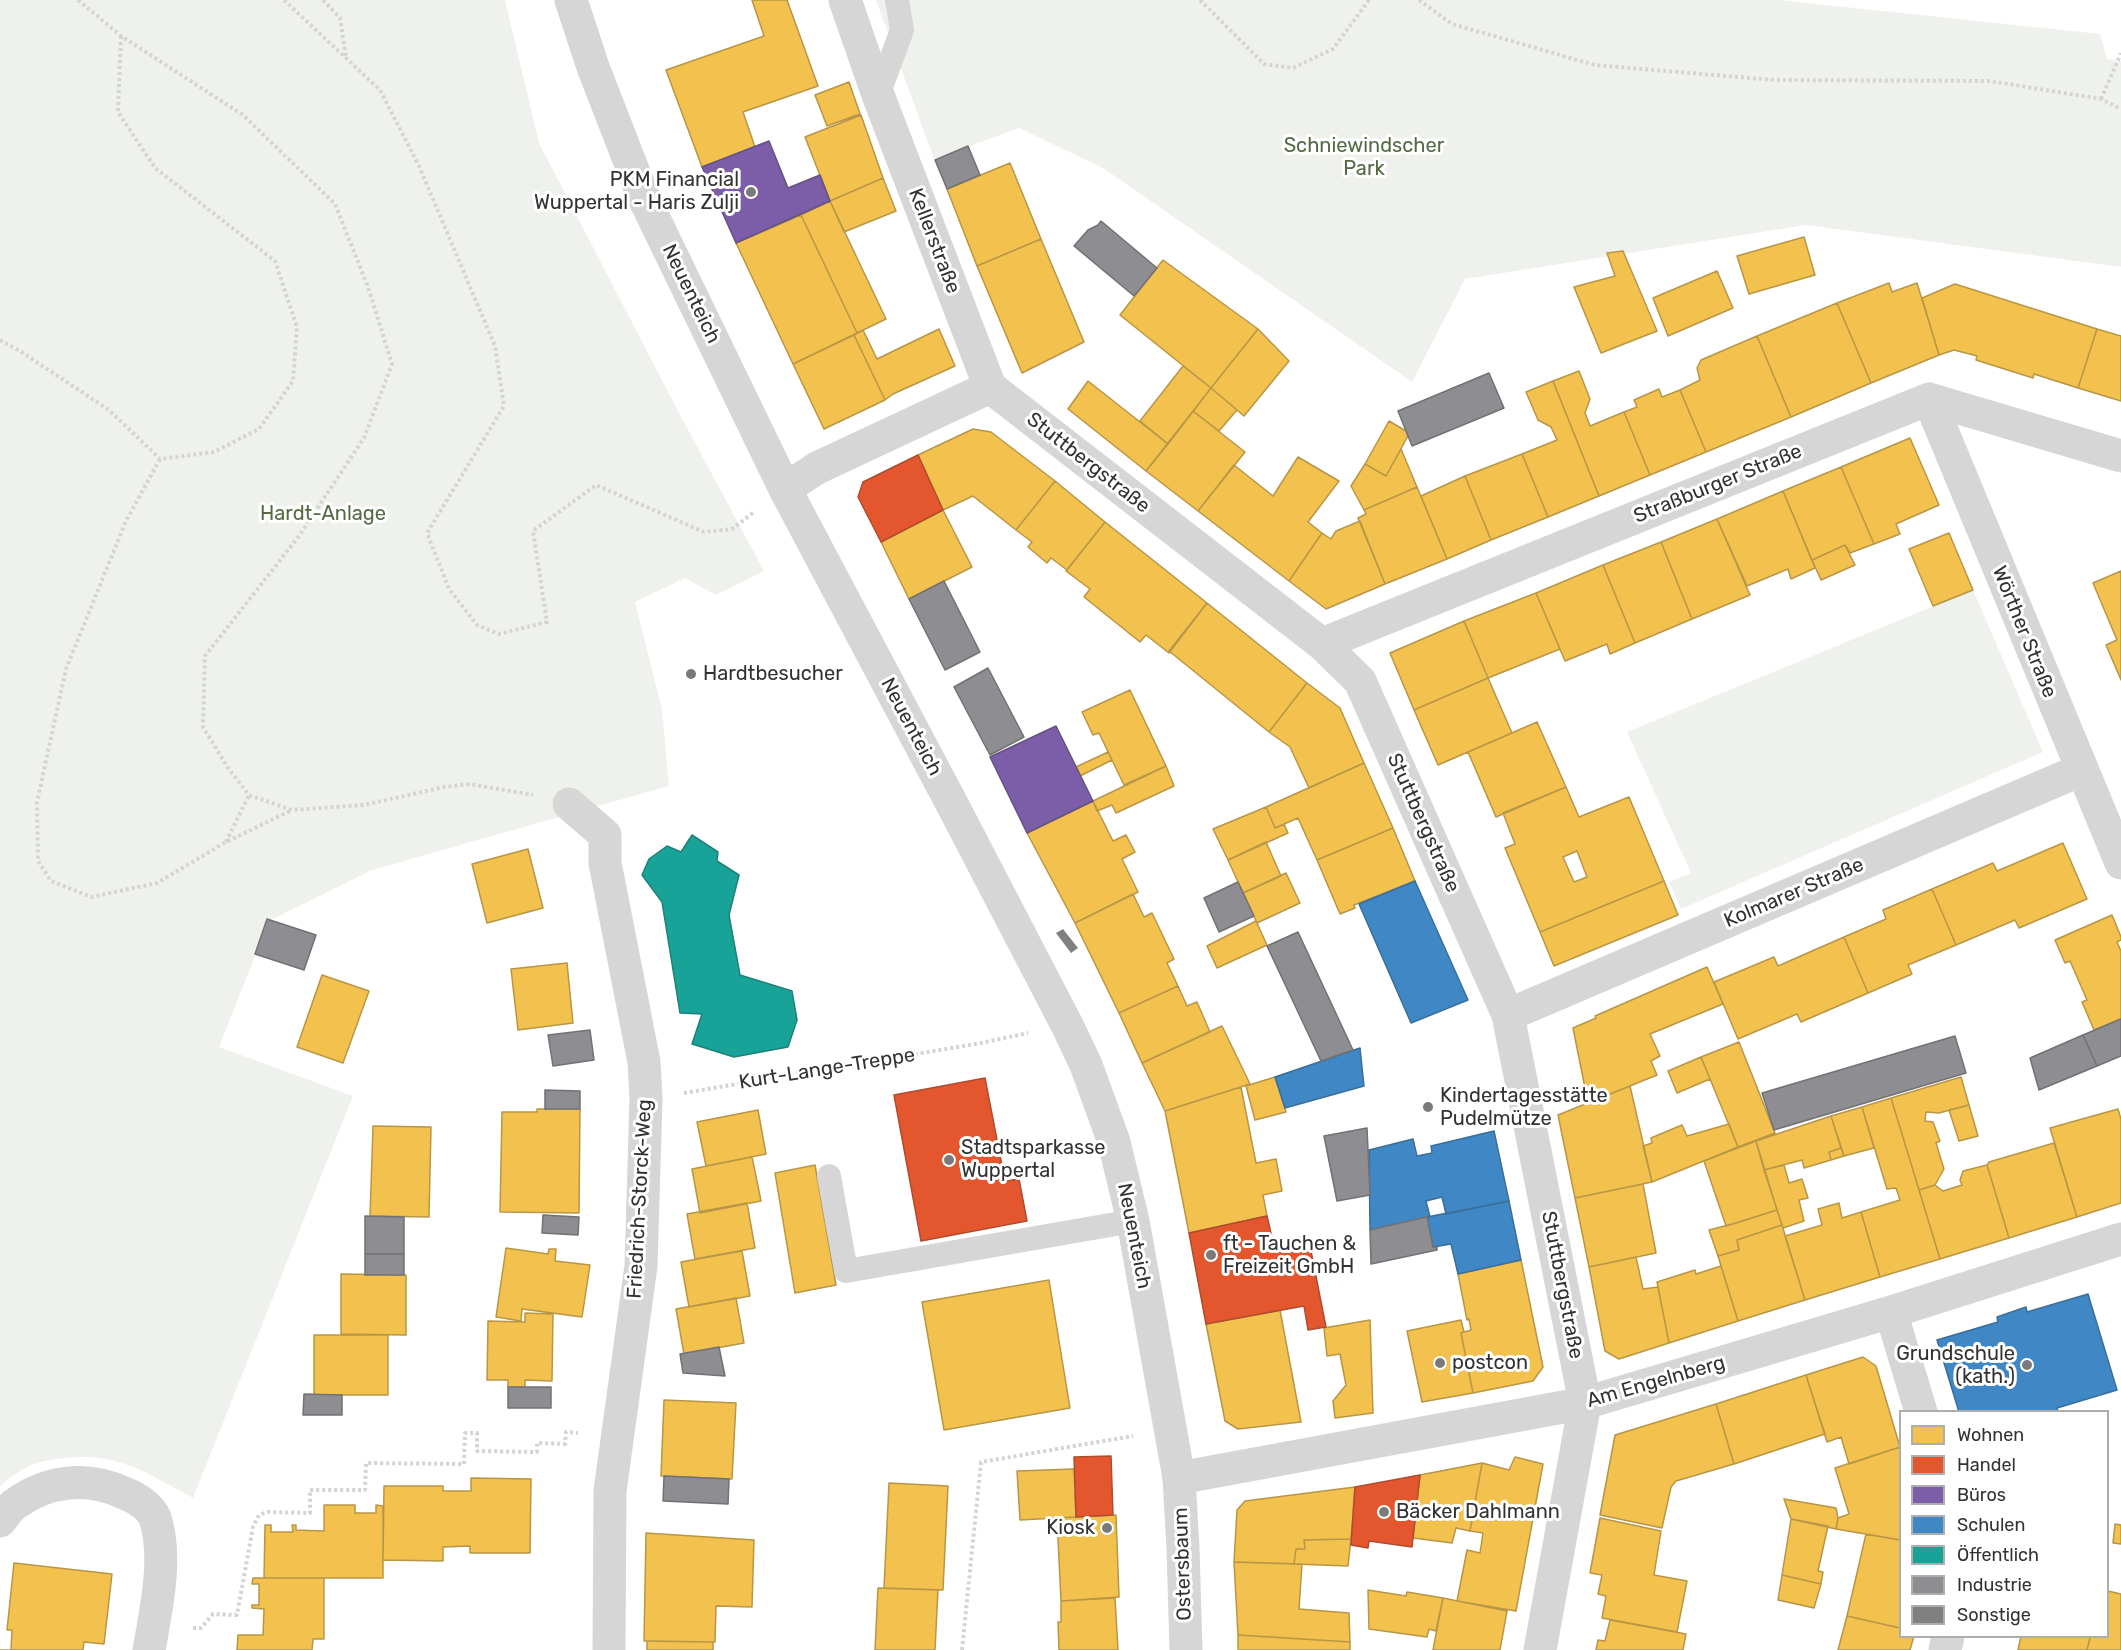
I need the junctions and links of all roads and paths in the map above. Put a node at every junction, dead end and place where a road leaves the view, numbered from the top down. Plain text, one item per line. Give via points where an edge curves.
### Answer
1 (78, 0) edge
2 (284, 0) edge
3 (323, 0) edge
4 (570, 0) edge
5 (845, 0) edge
6 (897, 0) edge
7 (1200, 0) edge
8 (1369, 0) edge
9 (1419, 0) edge
10 (121, 36) junction
11 (2121, 53) edge
12 (346, 59) junction
13 (878, 95) junction
14 (2101, 99) junction
15 (2121, 110) edge
16 (0, 340) edge
17 (990, 387) junction
18 (1929, 399) junction
19 (2121, 456) edge
20 (160, 459) junction
21 (785, 489) junction
22 (1322, 644) junction
23 (2081, 770) junction
24 (508, 789) dead end
25 (249, 795) junction
26 (569, 804) dead end
27 (292, 810) junction
28 (226, 842) junction
29 (2121, 863) edge
30 (1508, 1016) junction
31 (981, 1043) dead end
32 (674, 1094) dead end
33 (829, 1176) dead end
34 (1132, 1221) junction
35 (2121, 1239) edge
36 (1891, 1312) junction
37 (1585, 1404) junction
38 (1920, 1410) edge
39 (1170, 1430) junction
40 (617, 1437) junction
41 (1179, 1478) junction
42 (0, 1521) edge
43 (151, 1638) edge
44 (609, 1650) edge
45 (962, 1650) edge
46 (1186, 1650) edge
47 (1540, 1650) edge

1 - 10 path
2 - 12 path
3 - 12 path via 340,18
4 - 21 street, Neuenteich via 643,196
5 - 13 street, Kellerstraße
6 - 13 lane via 902,30
7 - 8 path via 1264,64 1293,68 1333,49
9 - 14 path via 1452,24 1595,66 1775,80 1990,81
10 - 20 path via 118,112 155,168 275,261 297,327 293,381 259,429 214,452
10 - 25 path via 243,115 335,204 368,286 392,364 364,438 298,536 205,656 202,727
11 - 14 path
12 - 21 path via 380,90 419,166 495,346 504,405 428,533 449,589 477,625 499,634 547,622 534,531 596,485 704,532 732,529
13 - 17 street, Kellerstraße
14 - 15 path
16 - 20 path via 109,410
17 - 21 street via 817,468
17 - 22 street, Stuttbergstraße
18 - 19 street
18 - 22 street, Straßburger Straße
18 - 23 street, Wörther Straße
20 - 28 path via 126,521 66,669 37,802 38,861 51,881 91,897 157,883
21 - 34 street, Neuenteich via 1086,1065 1114,1142
22 - 30 street, Stuttbergstraße via 1360,681
23 - 29 street, Wörther Straße
23 - 30 street, Kolmarer Straße
24 - 27 path via 470,784 364,805
25 - 27 path
25 - 28 path
26 - 40 street, Friedrich-Storck-Weg via 605,835 605,863 644,1062 640,1266
27 - 28 path
30 - 37 street, Stuttbergstraße
31 - 32 path, Kurt-Lange-Treppe
33 - 34 lane via 846,1271
34 - 39 street, Neuenteich
35 - 36 street, Am Engelnberg
36 - 37 street, Am Engelnberg
36 - 38 street
37 - 41 street, Am Engelnberg
37 - 47 street, Stuttbergstraße
39 - 41 street, Neuenteich
39 - 45 path via 981,1462
40 - 43 path via 566,1432 565,1444 537,1443 537,1452 477,1451 477,1433 465,1433 464,1464 366,1463 365,1490 310,1490 310,1513 259,1515 253,1527 237,1615 213,1614 201,1629
40 - 44 street, Friedrich-Storck-Weg via 610,1491
41 - 46 street, Ostersbaum
42 - 43 street via 14,1504 44,1489 71,1482 106,1485 137,1498 154,1516 162,1556

